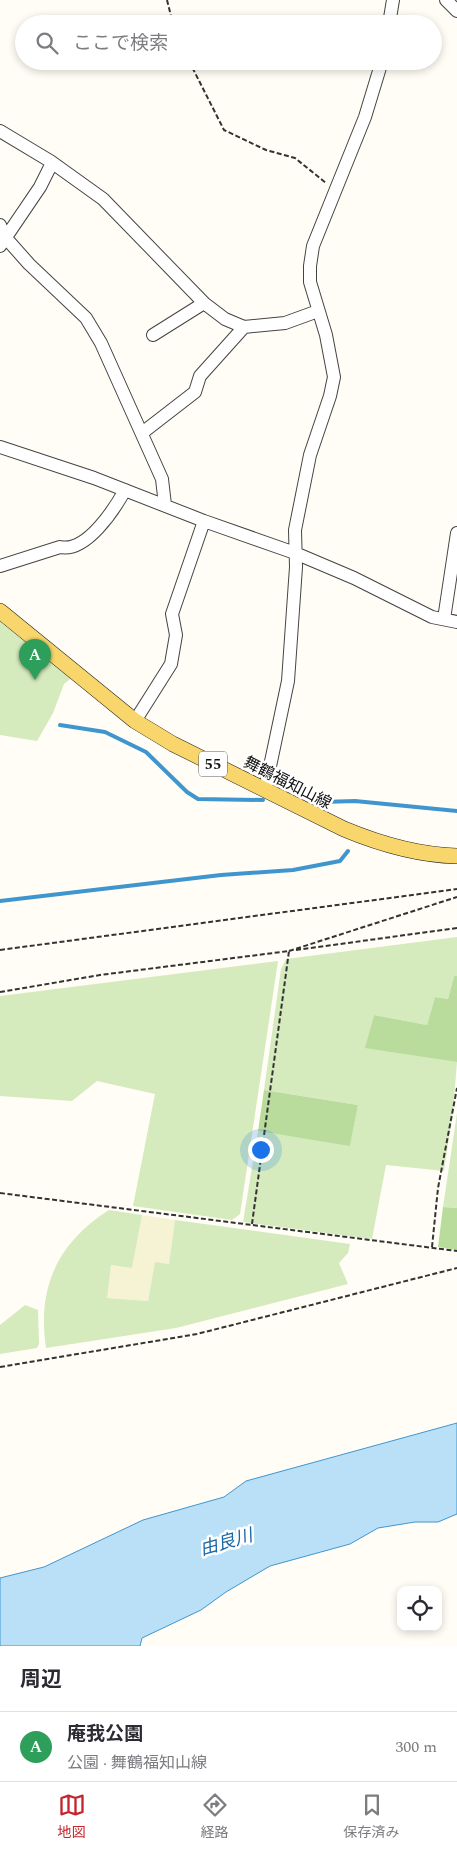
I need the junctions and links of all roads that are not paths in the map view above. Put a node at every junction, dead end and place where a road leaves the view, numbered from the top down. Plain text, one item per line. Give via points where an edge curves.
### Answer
1 (393, 0) edge
2 (446, 0) edge
3 (457, 11) edge
4 (390, 15) edge
5 (379, 70) edge
6 (0, 131) edge
7 (52, 162) junction
8 (2, 236) edge
9 (204, 303) junction
10 (318, 311) junction
11 (244, 327) junction
12 (153, 335) dead end
13 (142, 433) junction
14 (0, 447) edge
15 (125, 490) junction
16 (165, 506) junction
17 (204, 521) junction
18 (457, 533) edge
19 (295, 553) junction
20 (0, 566) edge
21 (0, 612) edge
22 (444, 618) junction
23 (457, 622) edge
24 (135, 721) junction
25 (265, 790) junction
26 (457, 856) edge

1 - 4 street
2 - 3 street
5 - 10 street via 365,117 313,246 310,282
6 - 7 street
7 - 8 street via 40,187
7 - 9 street via 103,199
8 - 13 street via 86,318 101,343
9 - 11 street via 225,319
9 - 12 street
10 - 11 street via 285,323
10 - 19 street via 334,377 310,455 295,530
11 - 13 street via 200,376 195,392
13 - 16 street via 162,479
14 - 15 street
15 - 16 street
15 - 20 street via 99,527 80,544
16 - 17 street
17 - 19 street
17 - 24 street via 172,614 176,636 170,664
18 - 22 street
19 - 22 street via 432,617
19 - 25 street via 288,681
21 - 24 main road, 舞鶴福知山線 / 55
22 - 23 street
24 - 25 main road, 舞鶴福知山線 / 55 via 173,744
25 - 26 main road, 舞鶴福知山線 / 55 via 373,841 407,850

